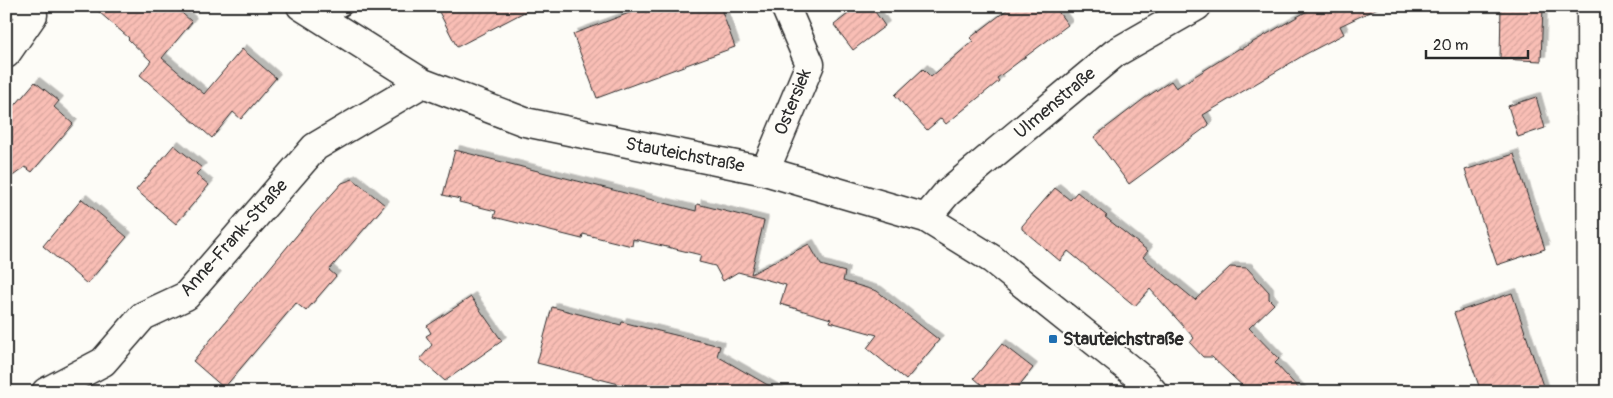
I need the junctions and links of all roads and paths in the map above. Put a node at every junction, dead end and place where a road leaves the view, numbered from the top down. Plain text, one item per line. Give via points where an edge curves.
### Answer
1 (22, 6) edge
2 (344, 6) edge
3 (785, 6) edge
4 (1197, 6) edge
5 (1591, 6) edge
6 (310, 13) edge
7 (6, 54) edge
8 (423, 83) junction
9 (764, 171) junction
10 (926, 218) junction
11 (46, 392) edge
12 (1153, 392) edge
13 (1592, 392) edge

1 - 7 street via 33,15
2 - 6 lane
3 - 9 street, Ostersiek via 810,64
4 - 10 street, Ulmenstraße via 1115,53 947,193
5 - 13 street
6 - 8 street, Stauteichstraße
8 - 9 street, Stauteichstraße via 525,122
8 - 11 street, Anne-Frank-Straße via 315,147 186,296 143,316 103,362
9 - 10 street, Stauteichstraße
10 - 12 street, Stauteichstraße via 992,259 1143,380

